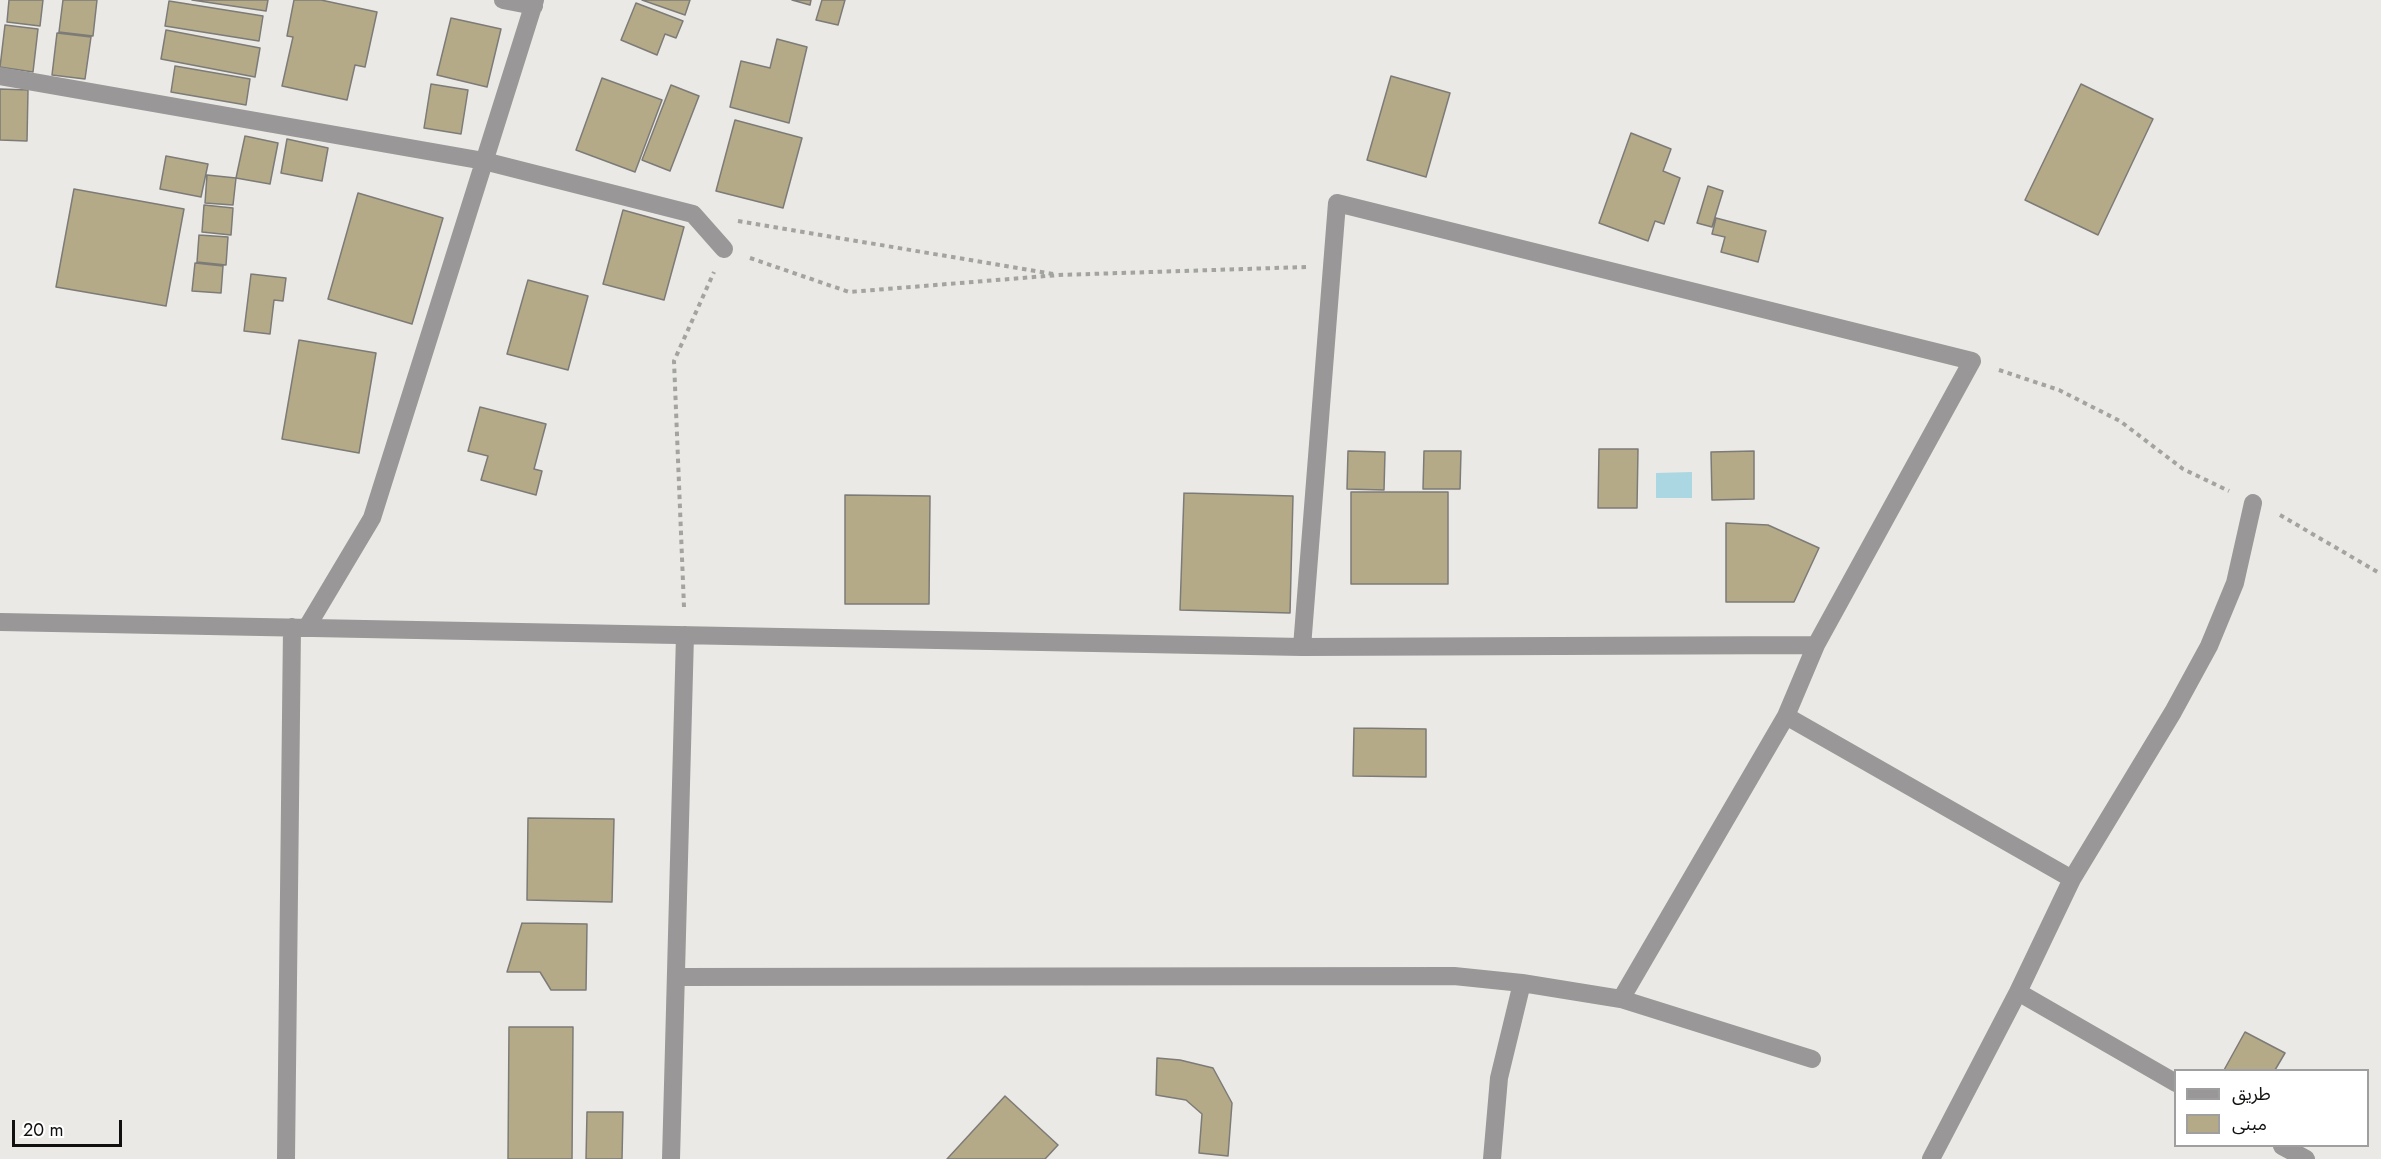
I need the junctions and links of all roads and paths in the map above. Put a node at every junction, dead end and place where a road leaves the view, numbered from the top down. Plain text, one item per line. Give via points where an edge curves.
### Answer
1 (503, 0) edge
2 (535, 3) edge
3 (0, 76) edge
4 (484, 161) junction
5 (693, 214) junction
6 (724, 249) junction
7 (1332, 266) junction
8 (1059, 275) junction
9 (1972, 361) junction
10 (2253, 503) junction
11 (2381, 574) edge
12 (0, 622) edge
13 (299, 627) junction
14 (685, 635) junction
15 (1816, 645) junction
16 (1302, 647) junction
17 (1786, 716) junction
18 (2072, 879) junction
19 (676, 977) junction
20 (1522, 983) junction
21 (2018, 992) junction
22 (1621, 999) junction
23 (1812, 1059) dead end
24 (2174, 1082) edge
25 (2284, 1147) edge
26 (286, 1159) edge
27 (672, 1159) edge
28 (1492, 1159) edge
29 (1931, 1159) edge
30 (2306, 1159) edge

1 - 2 street
2 - 4 street
3 - 4 street
4 - 5 street
4 - 13 street via 372,518
5 - 6 street
5 - 8 path
6 - 8 path via 849,292
6 - 14 path via 674,361
7 - 8 path
7 - 9 street via 1337,203
7 - 16 street
9 - 10 path via 2059,390 2120,421 2183,469
9 - 15 street
10 - 11 path
10 - 18 street via 2235,583 2209,646
12 - 13 street
13 - 14 street
13 - 26 street
14 - 16 street
14 - 19 street
15 - 16 street
15 - 17 street
17 - 18 street
17 - 22 street
18 - 21 street
19 - 20 street via 1454,976
19 - 27 street
20 - 22 street
20 - 28 street via 1499,1078
21 - 24 street
21 - 29 street
22 - 23 street
25 - 30 street

